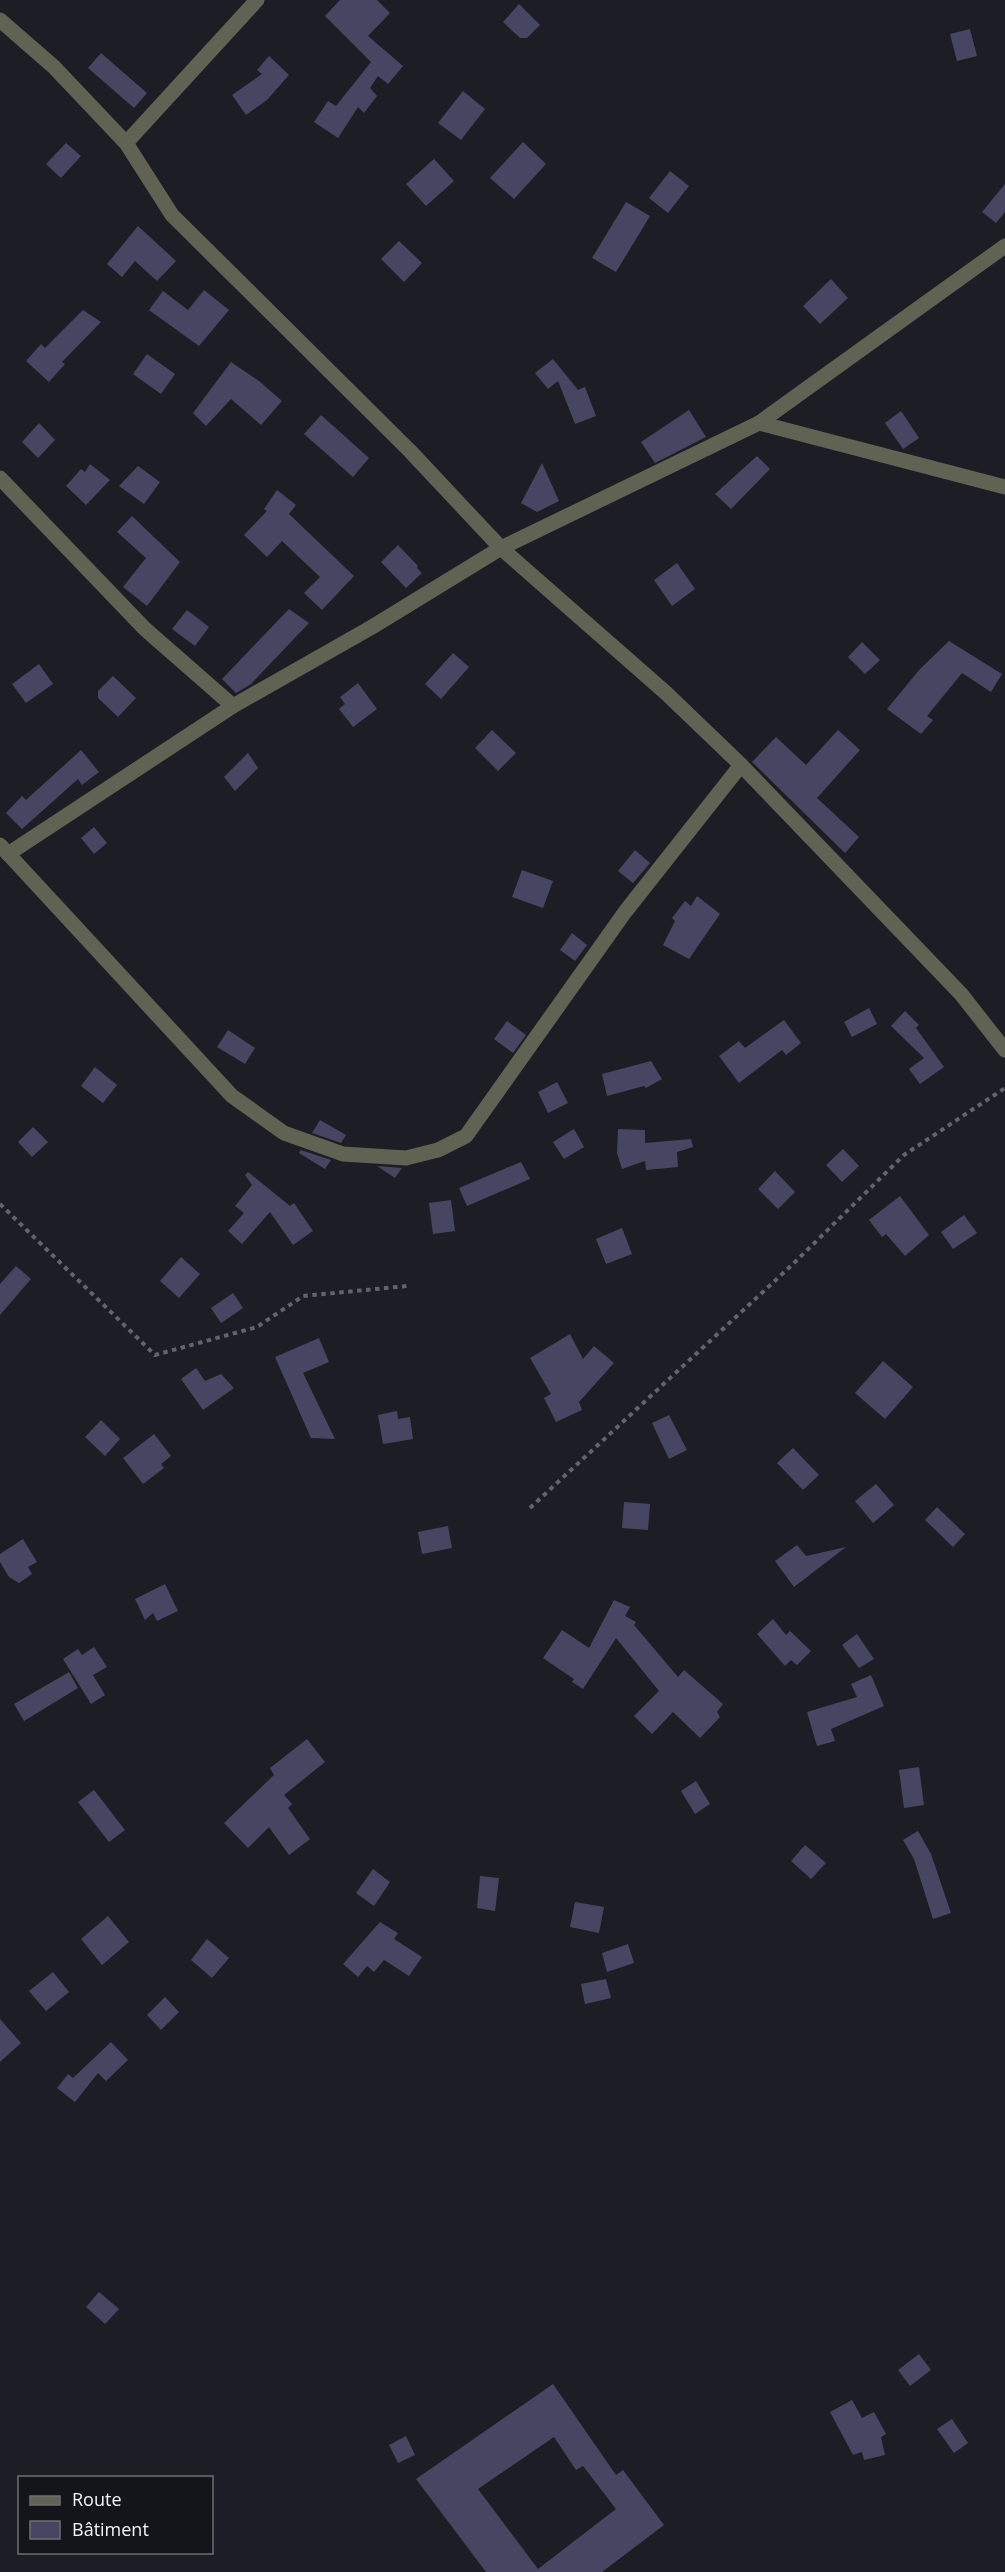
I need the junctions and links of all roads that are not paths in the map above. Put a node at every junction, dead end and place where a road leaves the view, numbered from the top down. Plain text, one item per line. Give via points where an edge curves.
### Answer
1 (257, 0) edge
2 (0, 20) edge
3 (126, 143) junction
4 (1005, 246) edge
5 (759, 423) junction
6 (0, 478) edge
7 (1005, 487) edge
8 (501, 548) junction
9 (233, 705) junction
10 (741, 765) junction
11 (4, 849) edge
12 (1005, 1050) edge

1 - 3 street
2 - 3 street via 54,67
3 - 8 street via 172,215 410,451
4 - 5 street
5 - 7 street
5 - 8 street
6 - 9 street via 145,629
8 - 9 street
8 - 10 street via 666,693
9 - 11 street
10 - 11 street via 625,912 466,1136 438,1150 406,1158 343,1154 284,1133 232,1096
10 - 12 street via 961,994

